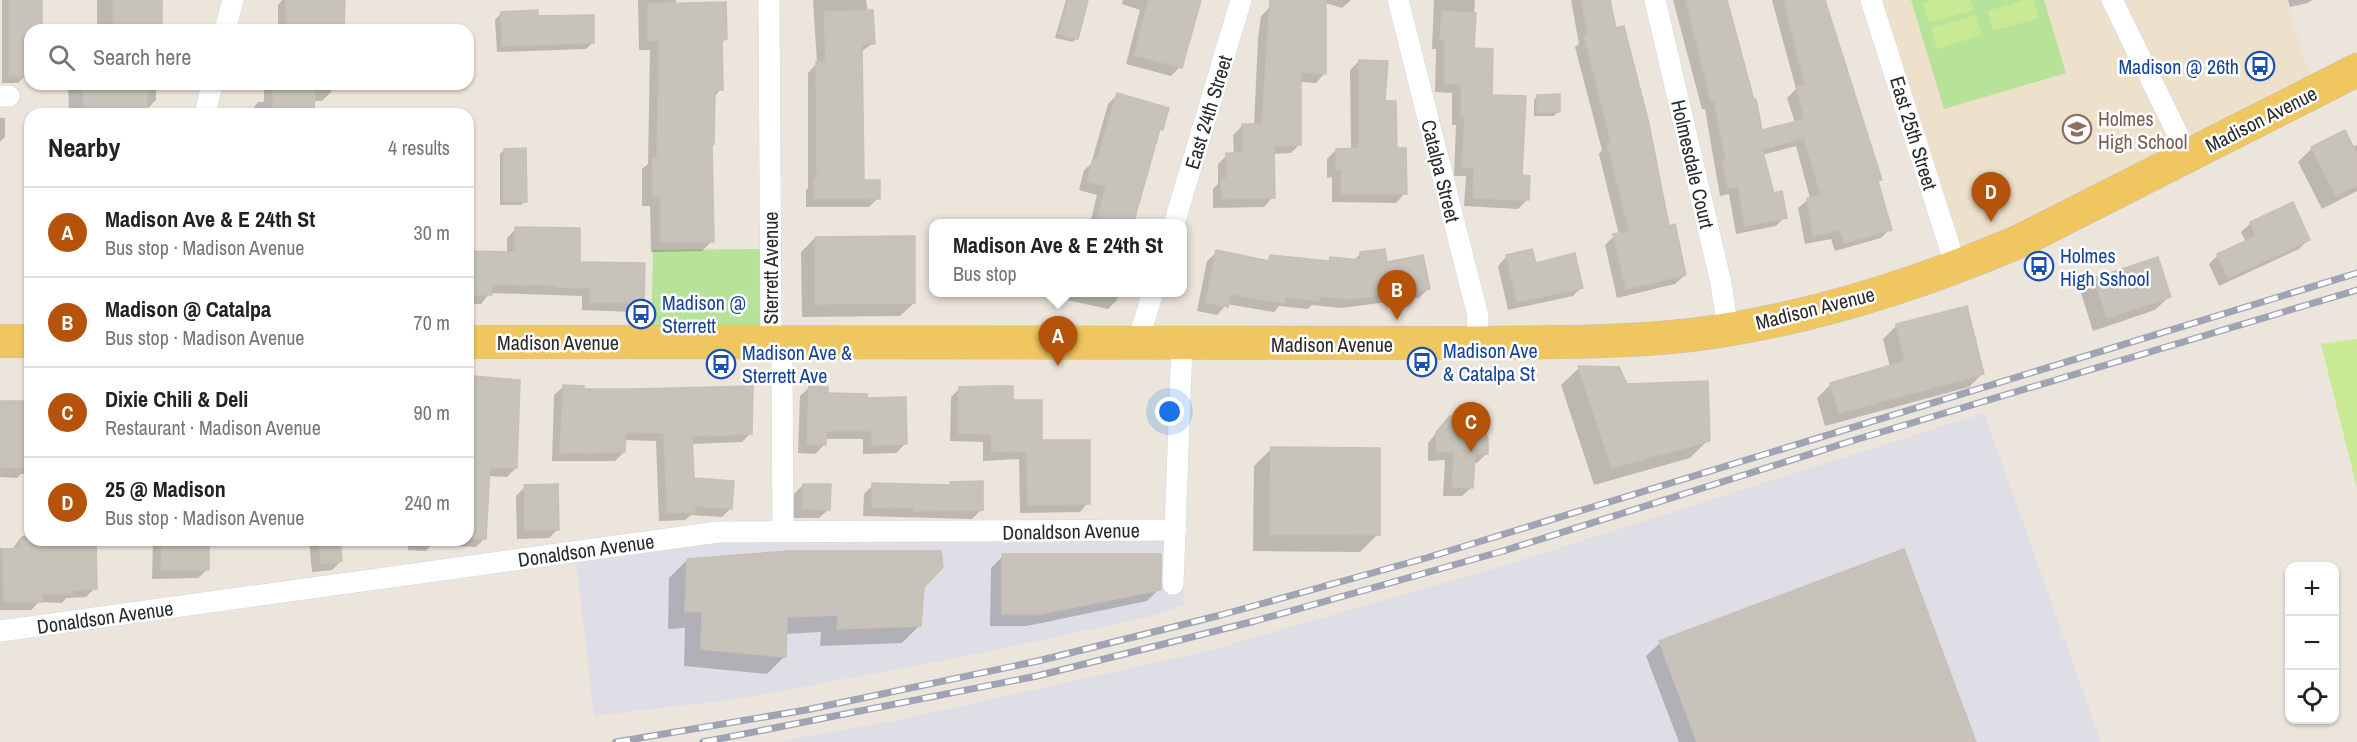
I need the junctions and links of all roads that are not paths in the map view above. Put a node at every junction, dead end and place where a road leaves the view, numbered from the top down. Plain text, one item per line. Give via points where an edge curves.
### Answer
1 (232, 0) edge
2 (769, 0) edge
3 (1241, 0) edge
4 (1398, 0) edge
5 (1655, 0) edge
6 (1871, 0) edge
7 (2112, 0) edge
8 (226, 24) edge
9 (2357, 70) edge
10 (211, 90) edge
11 (206, 108) edge
12 (2188, 155) junction
13 (1175, 219) edge
14 (1956, 267) junction
15 (1151, 297) edge
16 (1728, 328) junction
17 (0, 341) edge
18 (24, 341) edge
19 (474, 342) edge
20 (771, 343) junction
21 (1477, 343) junction
22 (1137, 344) junction
23 (1182, 344) junction
24 (1176, 530) junction
25 (783, 531) junction
26 (1173, 584) dead end
27 (0, 631) edge

1 - 8 street
2 - 20 street, Sterrett Avenue
3 - 13 street, East 24th Street
4 - 21 street, Catalpa Street via 1478,316
5 - 16 street, Holmesdale Court
6 - 14 street, East 25th Street
7 - 12 street
9 - 12 main road, Madison Avenue
10 - 11 street
12 - 14 main road, Madison Avenue via 2018,242
14 - 16 main road, Madison Avenue via 1843,303
15 - 22 street
16 - 21 main road, Madison Avenue via 1617,340
17 - 18 main road
19 - 20 main road, Madison Avenue
20 - 22 main road, Madison Avenue
20 - 25 street, Sterrett Avenue via 783,360
21 - 23 main road, Madison Avenue
22 - 23 main road, Madison Avenue
23 - 24 street
24 - 25 street, Donaldson Avenue
24 - 26 street
25 - 27 street, Donaldson Avenue via 718,532

